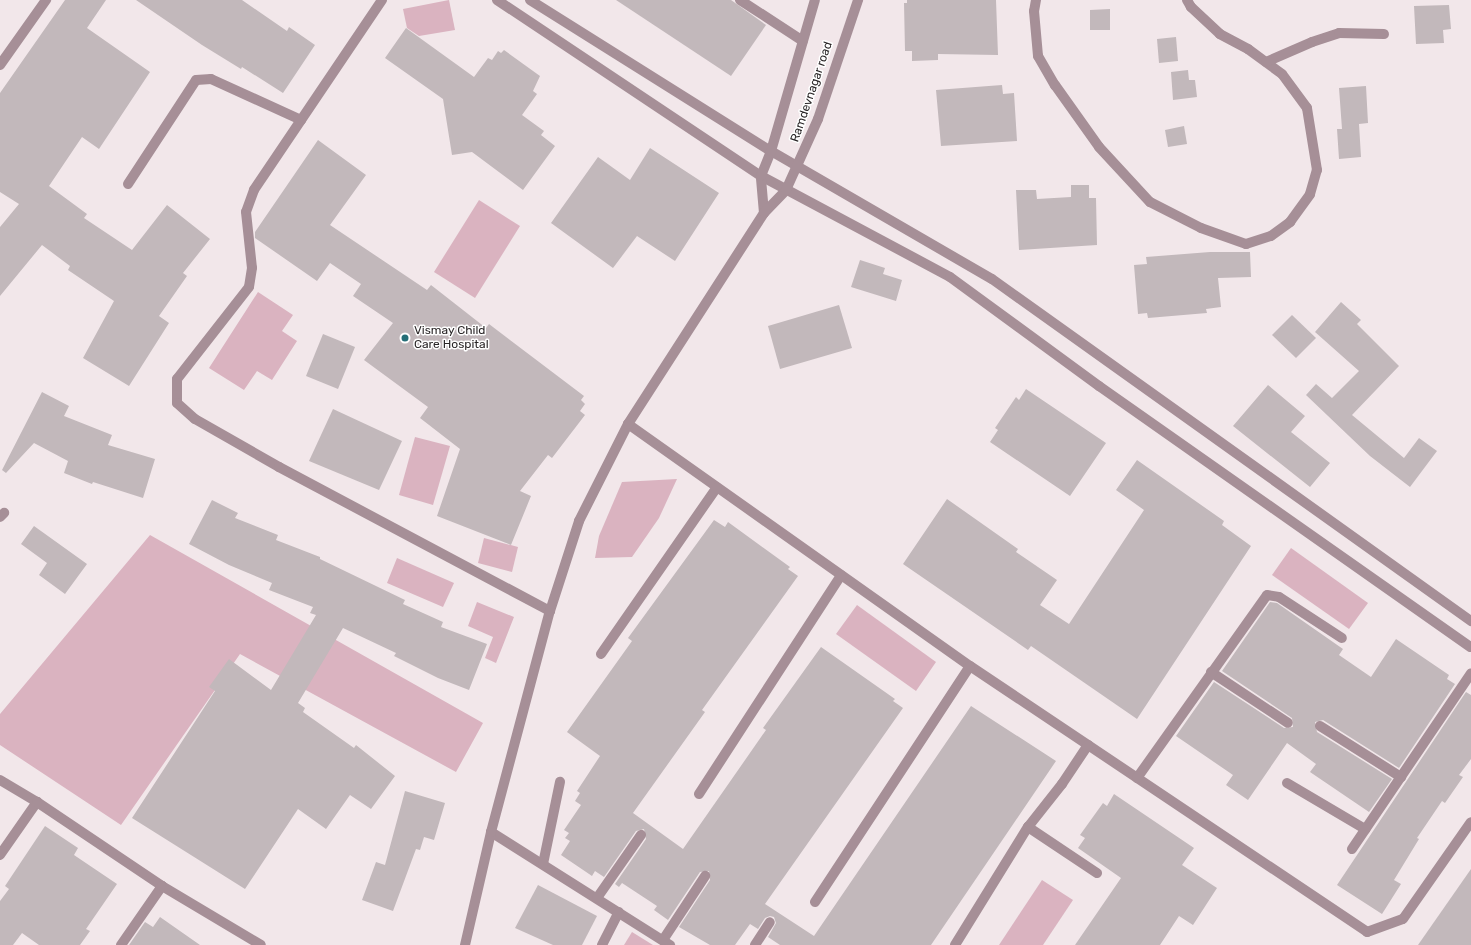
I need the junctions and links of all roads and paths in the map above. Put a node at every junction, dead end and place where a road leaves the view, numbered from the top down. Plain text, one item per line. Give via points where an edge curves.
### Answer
1 (46, 0) edge
2 (382, 0) edge
3 (497, 0) edge
4 (530, 0) edge
5 (740, 0) edge
6 (815, 0) edge
7 (858, 0) edge
8 (1036, 0) edge
9 (1187, 0) edge
10 (1384, 34) dead end
11 (803, 41) junction
12 (1266, 62) junction
13 (0, 65) edge
14 (301, 120) junction
15 (771, 151) junction
16 (799, 167) junction
17 (761, 176) junction
18 (128, 184) dead end
19 (786, 190) junction
20 (764, 213) junction
21 (628, 424) junction
22 (717, 487) junction
23 (842, 575) junction
24 (550, 611) junction
25 (1471, 621) edge
26 (1342, 638) dead end
27 (1471, 647) edge
28 (601, 654) dead end
29 (970, 666) junction
30 (1211, 672) junction
31 (1471, 673) edge
32 (1288, 723) dead end
33 (1320, 726) dead end
34 (1088, 745) junction
35 (1137, 778) junction
36 (1401, 778) junction
37 (0, 780) edge
38 (560, 782) dead end
39 (1287, 783) dead end
40 (699, 794) dead end
41 (37, 802) junction
42 (1471, 822) edge
43 (1028, 826) junction
44 (1365, 830) junction
45 (491, 832) junction
46 (641, 835) dead end
47 (1352, 849) dead end
48 (0, 855) edge
49 (542, 864) junction
50 (1097, 873) dead end
51 (705, 876) dead end
52 (162, 886) junction
53 (597, 898) junction
54 (815, 902) dead end
55 (619, 912) junction
56 (770, 922) dead end
57 (667, 943) edge
58 (121, 945) edge
59 (261, 945) edge
60 (465, 945) edge
61 (602, 945) edge
62 (755, 945) edge
63 (955, 945) edge

1 - 13 street
2 - 14 street
3 - 17 street
4 - 15 street
5 - 11 street
6 - 11 street, Ramdevnagar road
7 - 16 street, Ramdevnagar road
8 - 12 street via 1034,11 1038,56 1055,85 1099,147 1150,202 1201,228 1246,244 1271,236 1290,222 1310,194 1317,170 1307,108 1282,74
9 - 12 street via 1191,7 1220,34
10 - 12 street via 1340,33
11 - 15 street, Ramdevnagar road
14 - 18 street via 211,78 196,80
14 - 24 street via 254,190 246,212 252,268 248,288 177,379 177,403 196,419 273,463
15 - 16 street
15 - 17 street, Ramdevnagar road
16 - 19 street, Ramdevnagar road
16 - 25 street via 992,279
17 - 19 street
17 - 20 street
19 - 20 street, Ramdevnagar road
19 - 27 street via 950,277 1099,386
20 - 21 street, Ramdevnagar road
21 - 22 street
21 - 24 street, Ramdevnagar road via 580,521
22 - 23 street
22 - 28 street
23 - 29 street
23 - 40 street
24 - 45 street, Ramdevnagar road
26 - 30 street via 1279,597 1267,595
29 - 34 street
29 - 54 street
30 - 32 street
30 - 35 street
31 - 36 street
33 - 36 street
34 - 35 street
34 - 43 street via 1062,784
35 - 42 street via 1367,932 1403,919
36 - 44 street
37 - 41 street
38 - 49 street
39 - 44 street
41 - 48 street
41 - 52 street
43 - 50 street
43 - 63 street
44 - 47 street
45 - 49 street
45 - 60 street, Ramdevnagar road
46 - 53 street
49 - 53 street
51 - 57 street
52 - 58 street
52 - 59 street
53 - 55 street
55 - 57 street
55 - 61 street
56 - 62 street

